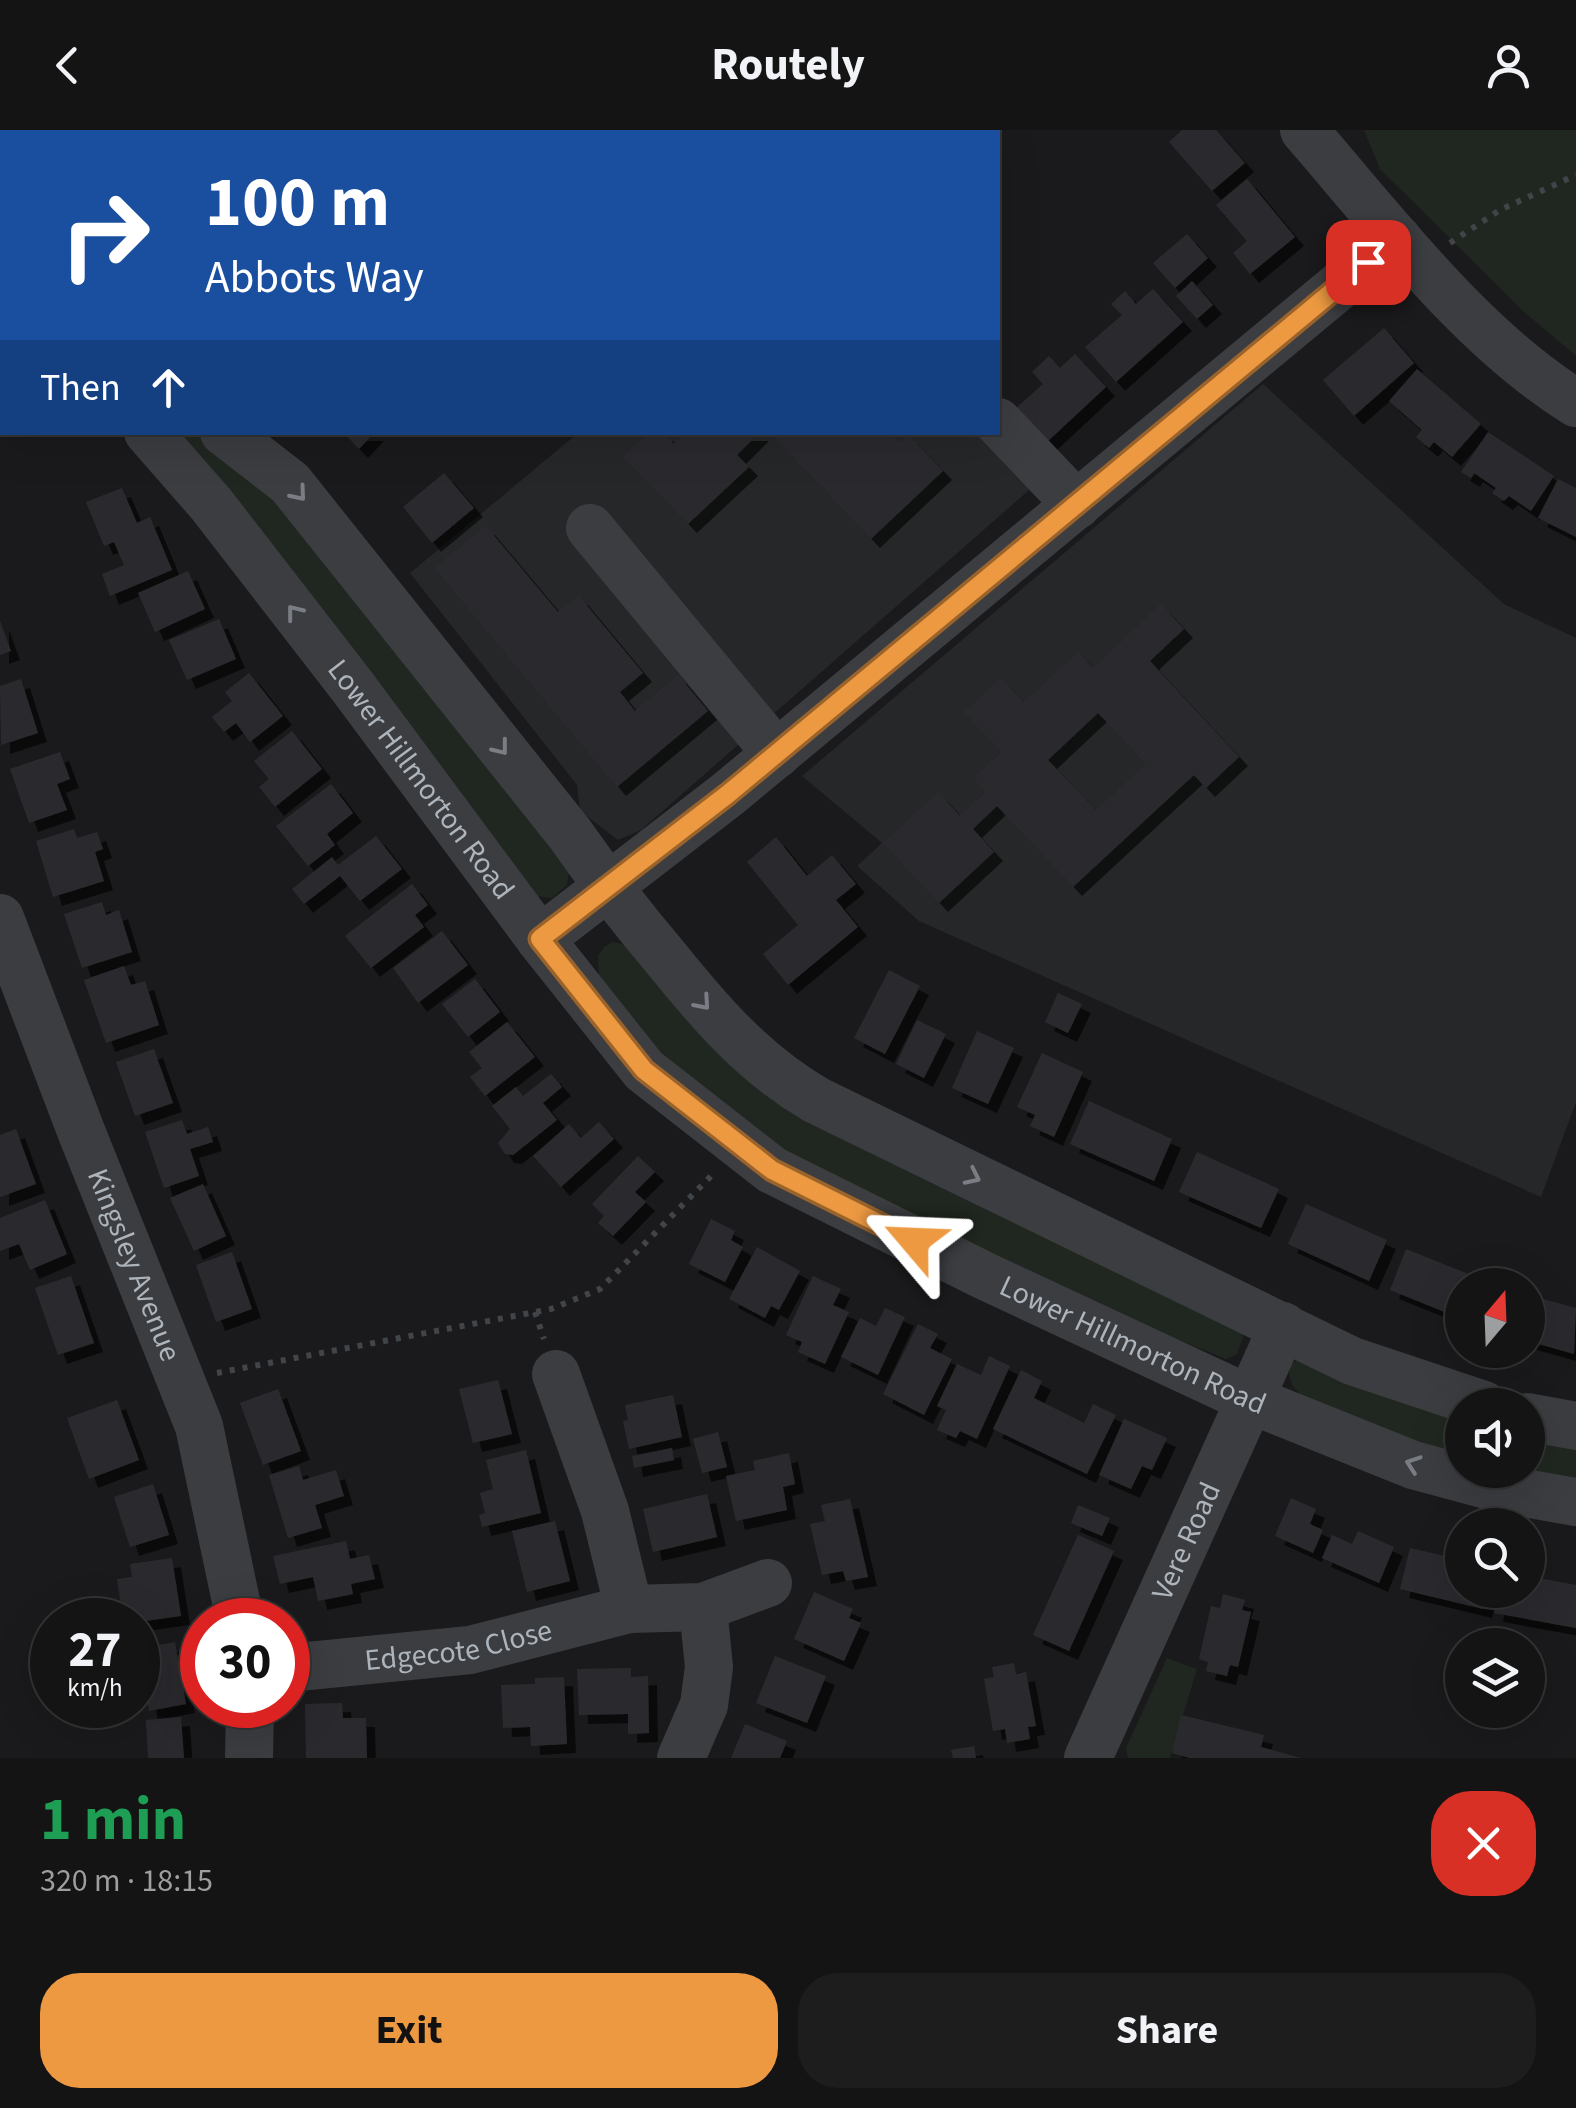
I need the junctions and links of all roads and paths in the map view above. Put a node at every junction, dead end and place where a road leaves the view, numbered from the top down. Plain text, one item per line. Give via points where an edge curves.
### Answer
1 (1304, 130) edge
2 (1576, 175) edge
3 (1409, 250) junction
4 (1576, 403) edge
5 (1000, 424) edge
6 (151, 435) edge
7 (228, 435) edge
8 (1077, 505) junction
9 (590, 528) dead end
10 (785, 748) junction
11 (606, 887) junction
12 (0, 918) edge
13 (540, 939) junction
14 (741, 1146) junction
15 (1283, 1326) junction
16 (556, 1374) dead end
17 (181, 1380) junction
18 (1445, 1392) edge
19 (1251, 1400) junction
20 (1545, 1420) edge
21 (1576, 1426) edge
22 (1576, 1502) edge
23 (768, 1583) dead end
24 (235, 1598) edge
25 (704, 1606) junction
26 (629, 1609) junction
27 (310, 1666) edge
28 (249, 1728) edge
29 (248, 1758) edge
30 (681, 1758) edge
31 (1088, 1758) edge

1 - 3 street
2 - 3 path
3 - 4 street via 1536,378
3 - 8 street
5 - 8 street
13 -> 6 street, Lower Hillmorton Road via 211,504
7 -> 11 street via 290,483
8 - 10 street
9 - 10 street
10 - 11 street
11 - 13 street
11 -> 15 street via 706,1008 778,1078
12 - 17 street, Kingsley Avenue
13 - 14 street, Lower Hillmorton Road via 644,1070
14 - 17 path via 600,1289 551,1309
14 - 19 street, Lower Hillmorton Road via 772,1170
15 - 18 street via 1352,1361
15 - 19 street, Vere Road
16 - 26 street via 605,1511
17 - 24 street, Kingsley Avenue via 199,1426
22 -> 19 street, Lower Hillmorton Road via 1414,1465
19 - 31 street, Vere Road
20 - 21 street
23 - 25 street, Edgecote Close
25 - 26 street, Edgecote Close
25 - 30 street via 704,1706
26 - 27 street, Edgecote Close via 470,1650
28 - 29 street

